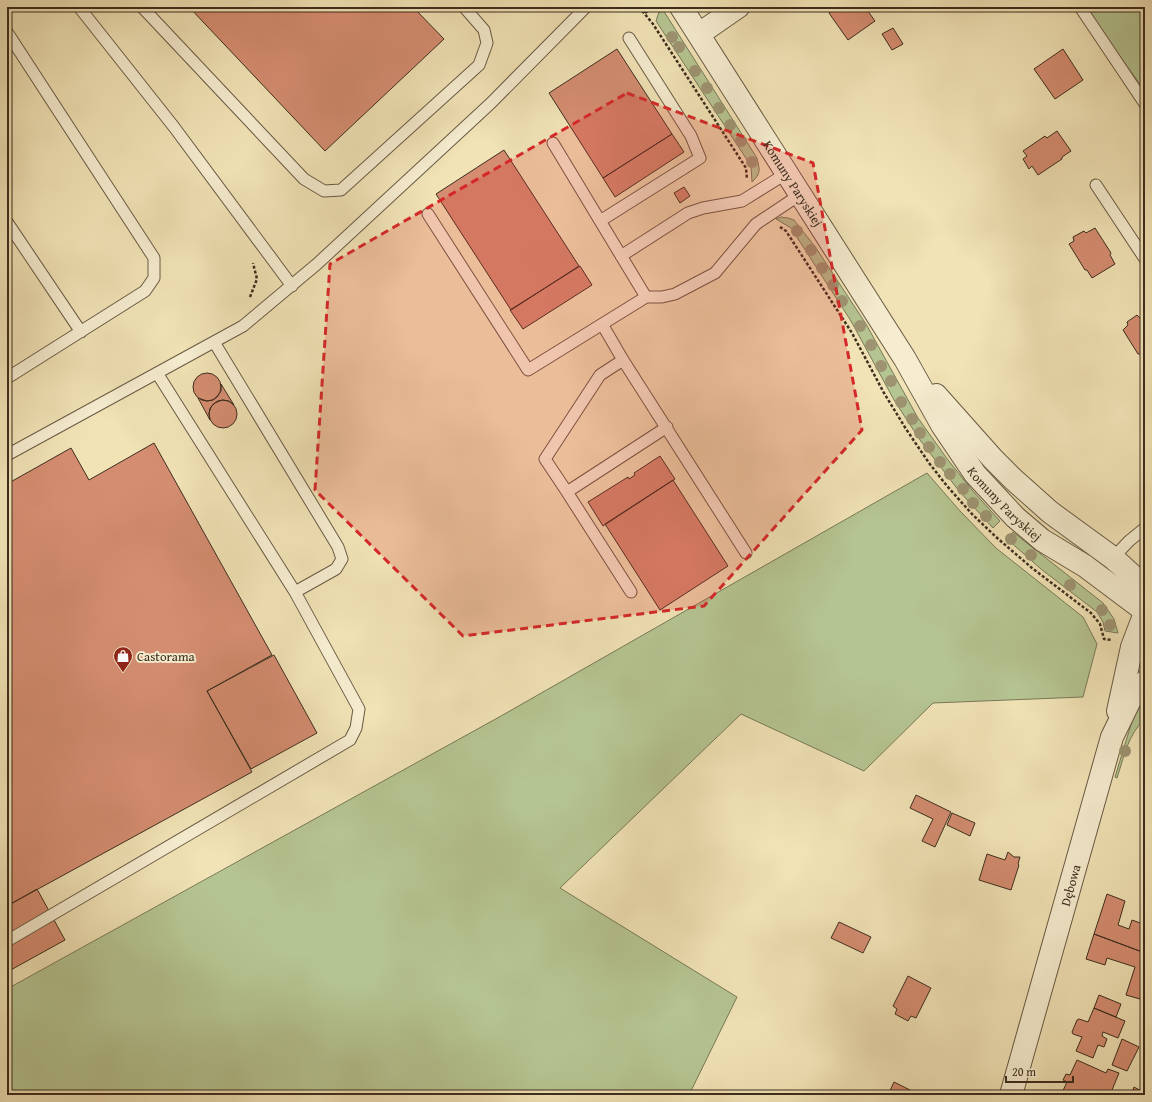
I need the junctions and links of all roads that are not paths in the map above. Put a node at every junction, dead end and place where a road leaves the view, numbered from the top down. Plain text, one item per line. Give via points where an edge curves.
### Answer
1 (79, 7) edge
2 (142, 7) edge
3 (464, 7) edge
4 (586, 7) edge
5 (681, 7) edge
6 (738, 7) edge
7 (1080, 7) edge
8 (7, 32) edge
9 (699, 34) junction
10 (629, 38) dead end
11 (1145, 104) edge
12 (553, 143) dead end
13 (787, 173) junction
14 (1096, 185) dead end
15 (801, 194) junction
16 (428, 214) dead end
17 (600, 220) junction
18 (7, 222) edge
19 (621, 256) junction
20 (1145, 259) edge
21 (292, 286) junction
22 (646, 297) junction
23 (602, 324) junction
24 (81, 332) junction
25 (214, 342) junction
26 (905, 359) junction
27 (623, 360) junction
28 (157, 373) junction
29 (7, 378) edge
30 (667, 427) junction
31 (7, 456) edge
32 (567, 492) junction
33 (1145, 528) edge
34 (746, 553) dead end
35 (1113, 558) junction
36 (1145, 587) edge
37 (294, 592) junction
38 (631, 592) dead end
39 (1145, 612) edge
40 (1145, 682) edge
41 (1112, 737) junction
42 (7, 941) edge
43 (1010, 1095) edge

1 - 21 lane via 174,127
2 - 3 lane via 304,179 324,191 342,190 479,65 487,43 484,30
4 - 21 lane via 491,103
5 - 9 street, Komuny Paryskiej
6 - 9 street
7 - 11 lane
8 - 24 lane via 154,258 154,278 145,291
9 - 13 street, Komuny Paryskiej
10 - 17 lane via 691,136 700,158
12 - 17 lane
13 - 15 street, Komuny Paryskiej
13 - 19 lane via 742,201 688,213
14 - 20 lane
15 - 22 lane via 756,224 715,273 674,294
15 - 26 street, Komuny Paryskiej
16 - 23 lane via 528,370
17 - 19 lane
18 - 24 lane
19 - 22 lane
21 - 25 lane via 243,326
22 - 23 lane
23 - 27 lane
24 - 29 lane
25 - 28 lane
25 - 37 lane via 338,547 342,559 336,569
26 - 35 street, Komuny Paryskiej via 1012,479 1050,512
26 - 39 street, Komuny Paryskiej via 958,450 996,498 1042,540 1085,566
27 - 30 lane
27 - 32 lane via 600,375 545,459
28 - 31 lane
28 - 37 lane
30 - 32 lane
30 - 34 lane
32 - 38 lane
33 - 35 lane
35 - 36 street, Komuny Paryskiej
37 - 42 lane via 359,708 356,728 350,740
39 - 41 street, Komuny Paryskiej via 1132,647
40 - 41 street, Dębowa via 1132,696
41 - 43 street, Dębowa

